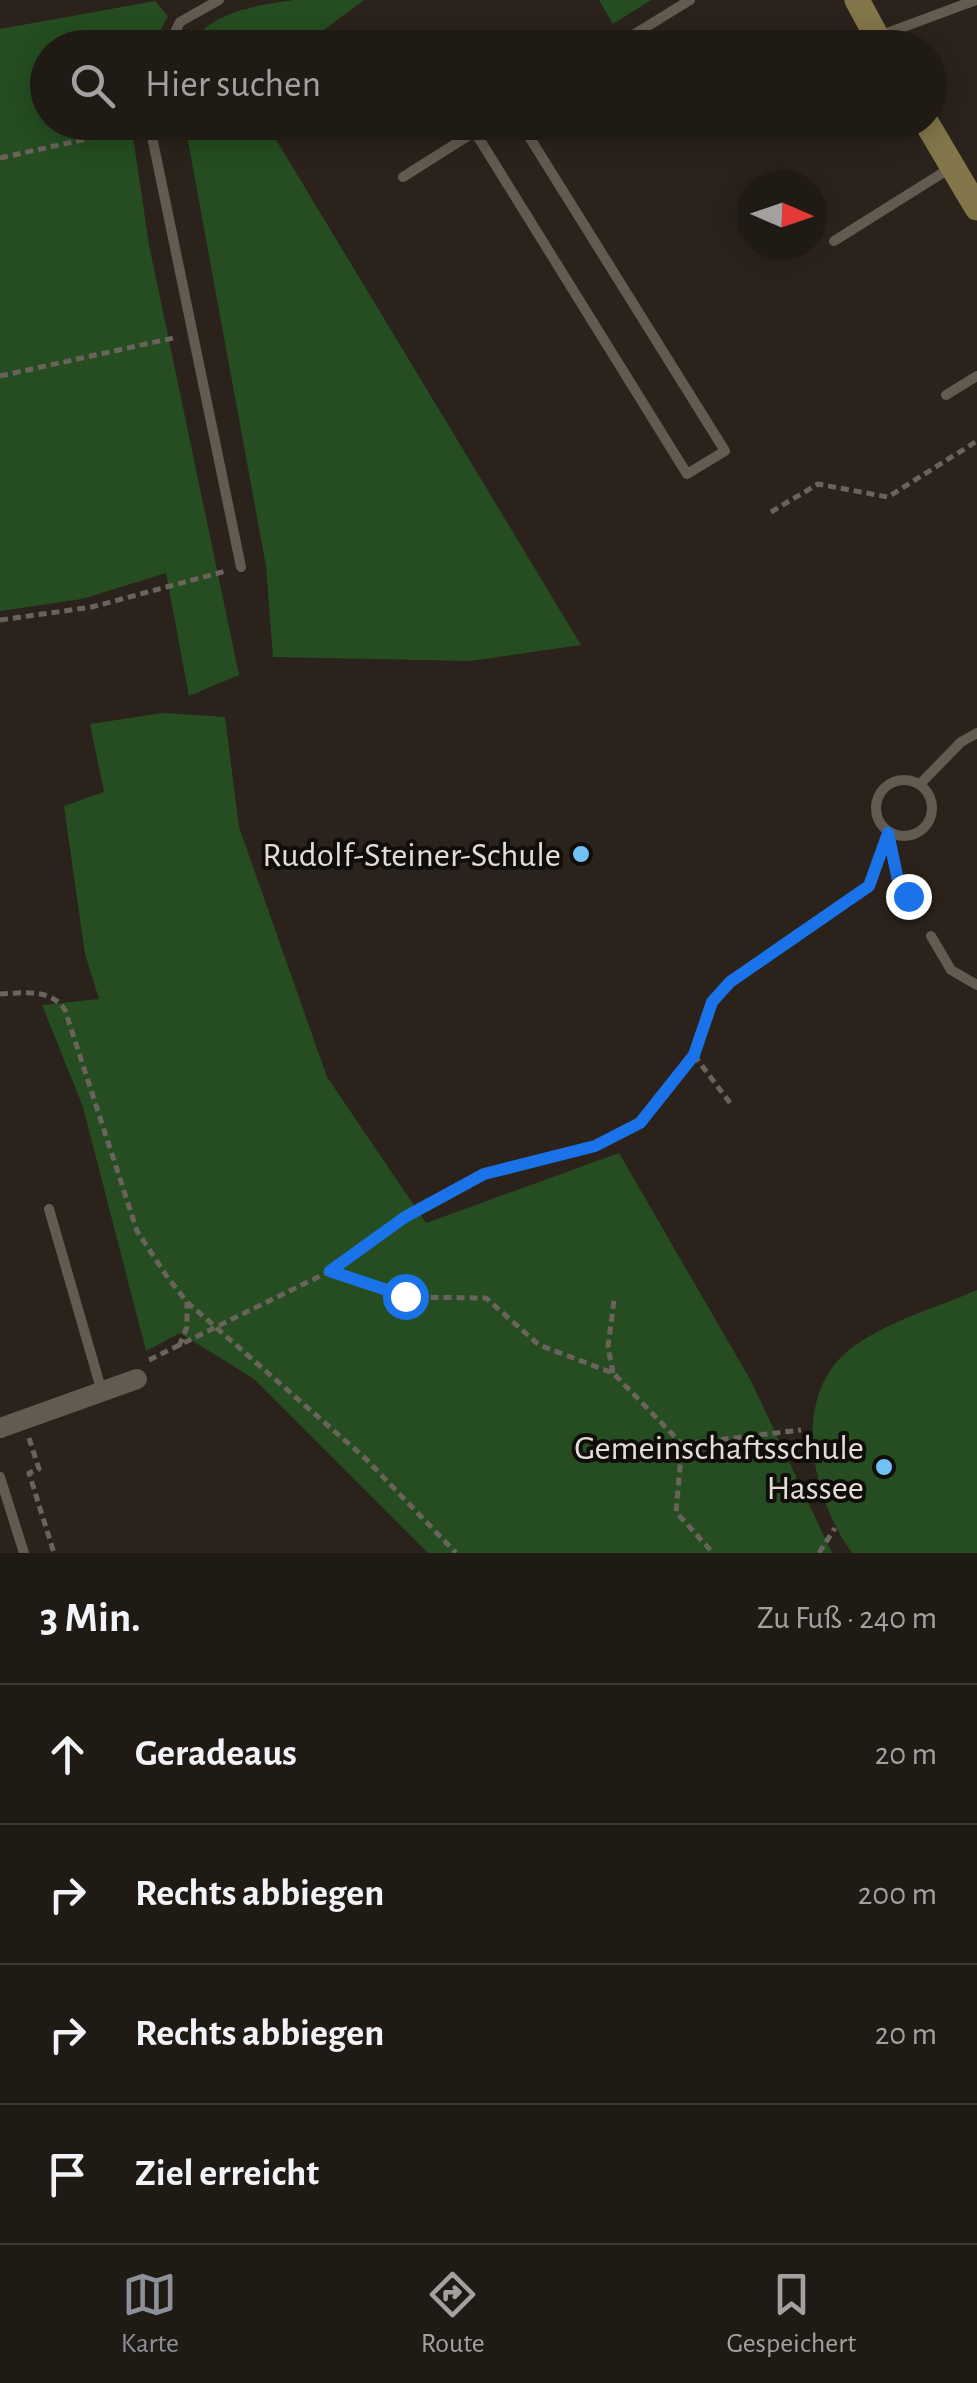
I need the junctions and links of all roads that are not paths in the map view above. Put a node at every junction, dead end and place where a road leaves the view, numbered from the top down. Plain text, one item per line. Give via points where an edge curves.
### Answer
1 (219, 0) edge
2 (690, 0) edge
3 (857, 0) edge
4 (976, 0) edge
5 (176, 30) edge
6 (641, 30) edge
7 (873, 30) edge
8 (907, 30) edge
9 (152, 140) edge
10 (462, 140) edge
11 (480, 140) edge
12 (531, 140) edge
13 (936, 140) edge
14 (952, 167) junction
15 (402, 177) dead end
16 (977, 208) edge
17 (834, 240) dead end
18 (977, 376) edge
19 (946, 395) dead end
20 (242, 568) road end
21 (977, 733) edge
22 (921, 784) junction
23 (888, 833) junction
24 (908, 896) dead end
25 (931, 936) dead end
26 (977, 985) edge
27 (49, 1210) dead end
28 (136, 1379) road end
29 (102, 1393) junction
30 (0, 1428) edge
31 (0, 1476) edge
32 (24, 1553) edge

1 - 5 lane
2 - 6 lane
3 - 7 street
4 - 8 lane
9 - 20 lane
10 - 15 lane
11 - 12 lane via 687,474 725,451
13 - 14 street
14 - 16 street
14 - 17 lane
18 - 19 lane
21 - 22 lane
22 - 23 lane via 931,799 930,821 903,838
22 - 23 lane via 906,778 876,798 876,819
23 - 24 lane
25 - 26 lane via 952,970
27 - 29 lane
28 - 29 street
29 - 30 street
31 - 32 lane

